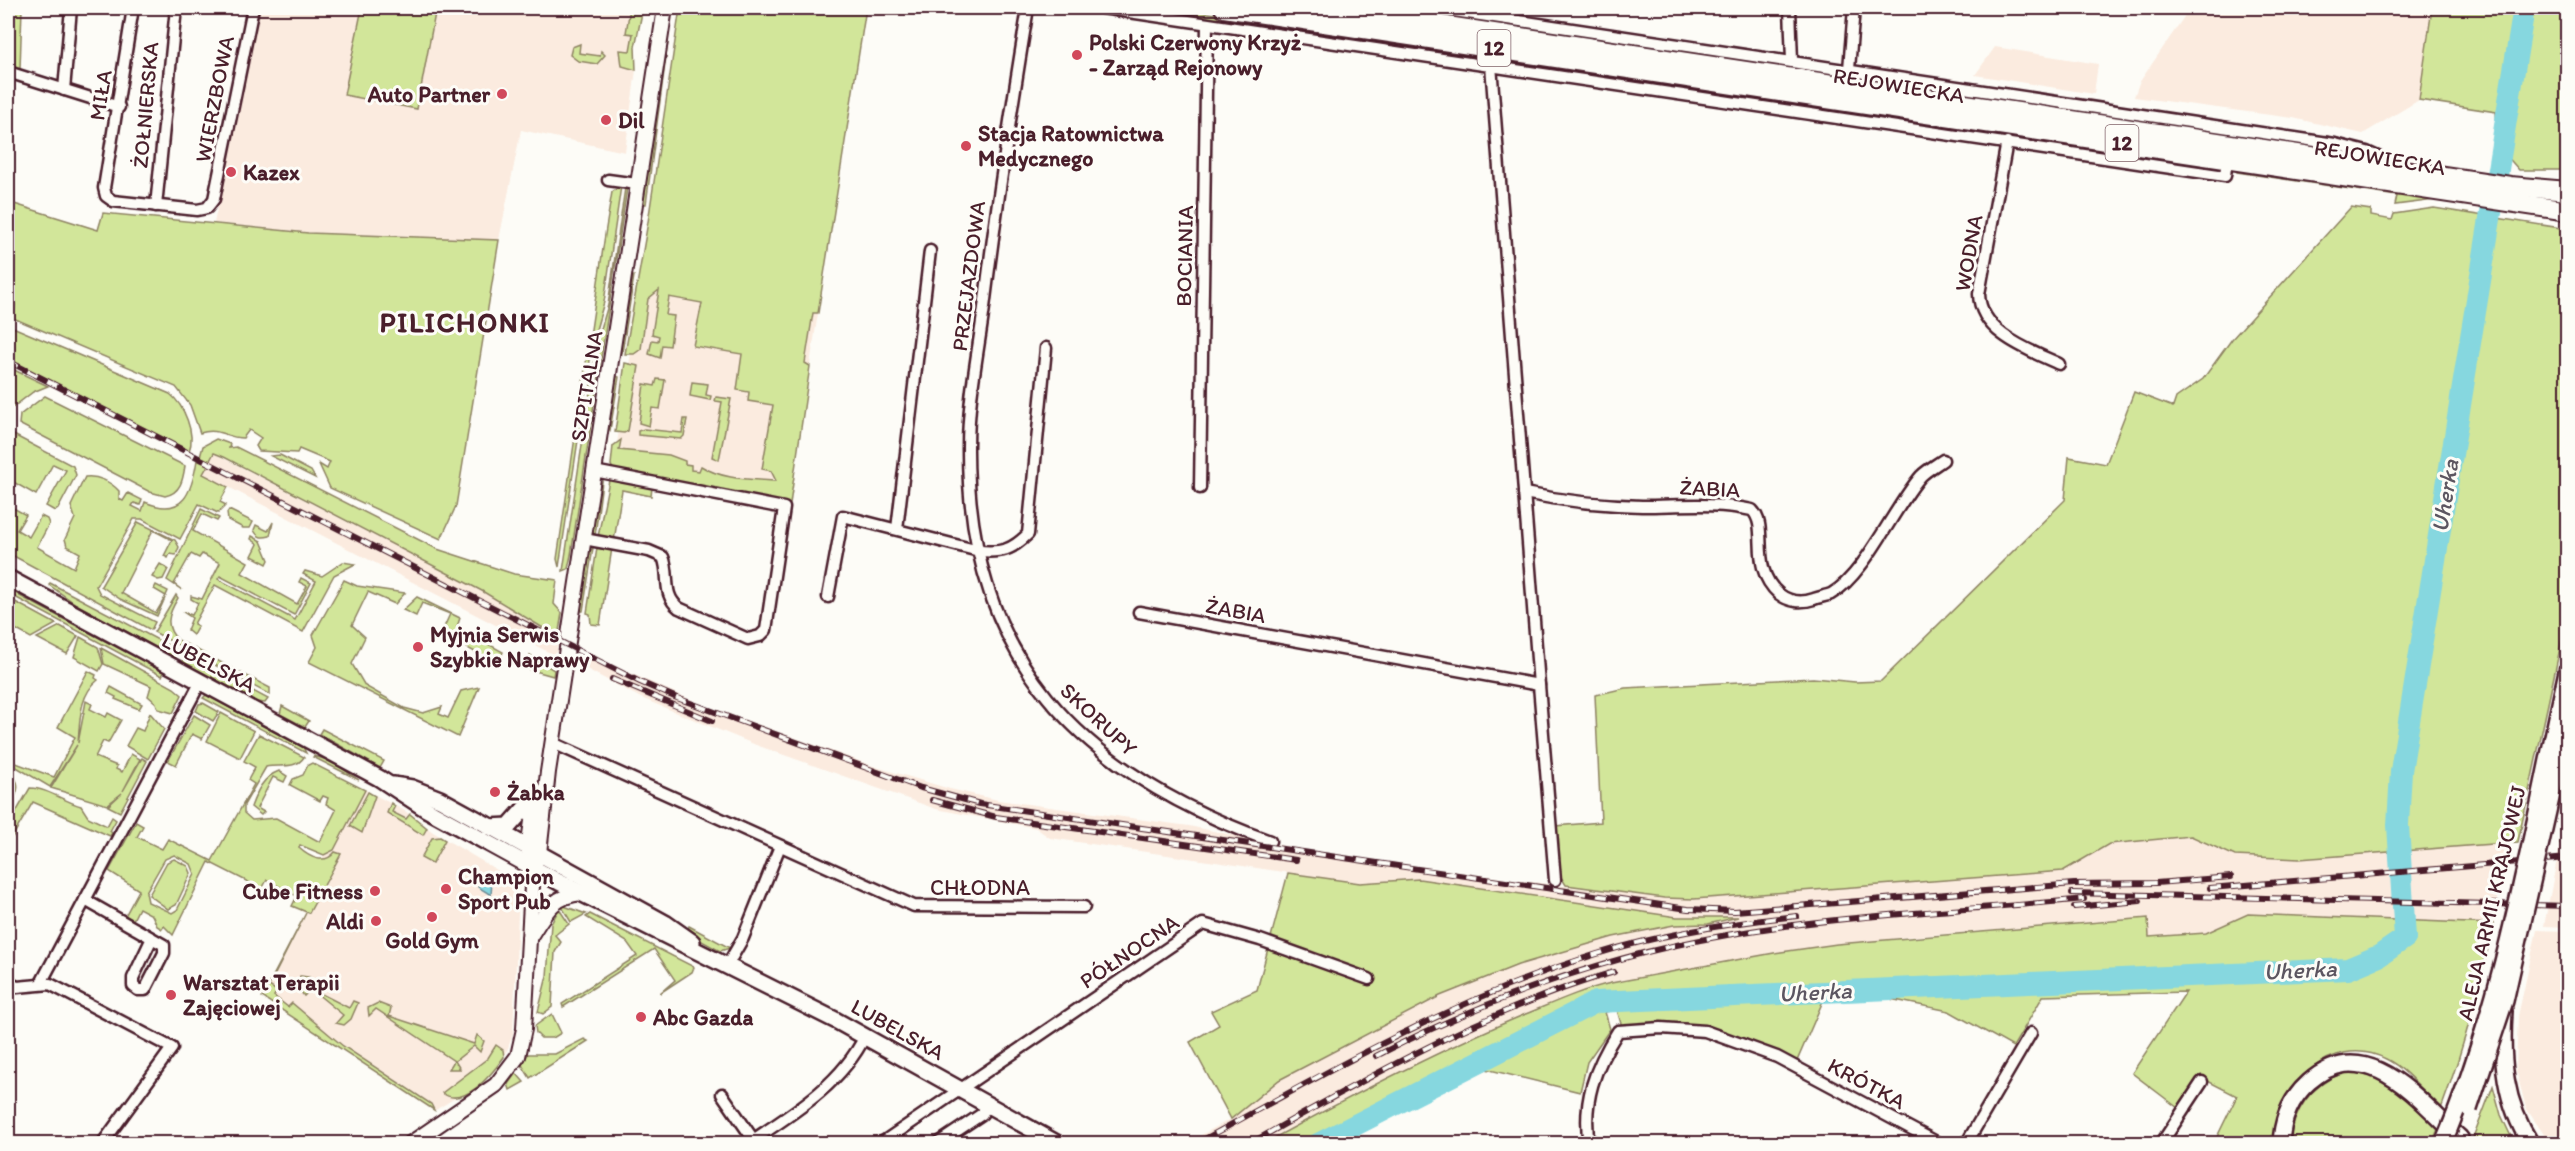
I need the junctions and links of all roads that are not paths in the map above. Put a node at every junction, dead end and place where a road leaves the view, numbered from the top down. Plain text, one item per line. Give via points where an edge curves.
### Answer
1 (71, 8) edge
2 (133, 8) edge
3 (176, 8) edge
4 (253, 8) edge
5 (665, 8) edge
6 (1028, 8) edge
7 (1102, 8) edge
8 (1224, 8) edge
9 (1328, 8) edge
10 (1434, 8) edge
11 (1790, 8) edge
12 (1854, 8) edge
13 (1207, 24) junction
14 (1792, 61) junction
15 (1491, 65) junction
16 (1849, 69) junction
17 (8, 72) edge
18 (64, 90) junction
19 (118, 107) junction
20 (2007, 142) junction
21 (2226, 167) junction
22 (2402, 170) junction
23 (608, 180) dead end
24 (637, 184) junction
25 (2480, 189) junction
26 (2568, 191) edge
27 (2510, 194) junction
28 (156, 206) junction
29 (2568, 211) edge
30 (930, 251) dead end
31 (1046, 348) dead end
32 (2060, 364) dead end
33 (1943, 460) dead end
34 (594, 471) junction
35 (1200, 488) dead end
36 (1524, 493) junction
37 (897, 529) junction
38 (584, 539) junction
39 (979, 551) junction
40 (8, 578) edge
41 (828, 597) dead end
42 (1139, 612) dead end
43 (2568, 667) edge
44 (200, 683) junction
45 (1539, 685) junction
46 (2568, 723) edge
47 (558, 745) junction
48 (548, 772) junction
49 (390, 784) junction
50 (535, 797) junction
51 (489, 827) junction
52 (1270, 841) dead end
53 (780, 846) junction
54 (533, 856) junction
55 (1556, 880) dead end
56 (581, 894) junction
57 (85, 900) junction
58 (1084, 907) dead end
59 (152, 938) dead end
60 (528, 940) junction
61 (714, 957) junction
62 (728, 964) junction
63 (1369, 979) dead end
64 (41, 983) junction
65 (11, 987) edge
66 (2505, 1001) junction
67 (2031, 1033) dead end
68 (866, 1036) junction
69 (2202, 1082) dead end
70 (962, 1090) junction
71 (722, 1094) dead end
72 (988, 1104) junction
73 (750, 1141) edge
74 (2460, 1142) edge
75 (102, 1143) edge
76 (410, 1143) edge
77 (880, 1143) edge
78 (937, 1143) edge
79 (1058, 1143) edge
80 (1590, 1143) edge
81 (1940, 1143) edge
82 (1966, 1143) edge
83 (2161, 1143) edge
84 (2281, 1143) edge
85 (2443, 1143) edge
86 (2531, 1143) edge

1 - 18 street
2 - 19 street, MIŁA
3 - 28 street, ŻOŁNIERSKA
4 - 28 street, WIERZBOWA via 214,199 207,208 197,210
5 - 24 street, SZPITALNA
6 - 39 street, PRZEJAZDOWA via 1001,175 970,417 969,472
7 - 13 street
8 - 21 highway, REJOWIECKA / 12
9 - 22 highway, REJOWIECKA / 12
10 - 14 street
11 - 14 street
12 - 16 street
13 - 15 street
13 - 35 street, BOCIANIA
14 - 16 street
15 - 20 street
15 - 36 street
16 - 22 street via 2335,144 2367,152
17 - 18 street
18 - 19 street
19 - 28 street, MIŁA via 104,188 106,196 113,201
20 - 21 street
20 - 32 street, WODNA via 1978,294 1979,307 1998,331 2014,343
21 - 25 highway, REJOWIECKA / 12
22 - 25 highway, REJOWIECKA / 12
23 - 24 street
24 - 34 street, SZPITALNA
25 - 27 highway, REJOWIECKA / 12
26 - 27 highway, REJOWIECKA / 12
27 - 29 highway, REJOWIECKA / 12
30 - 37 street
31 - 39 street via 1028,534 1015,547 1001,553
33 - 36 street, ŻABIA via 1922,475 1852,575 1831,594 1807,601 1794,602 1769,583 1761,566 1759,521 1752,510 1715,504 1571,502
34 - 38 street, SZPITALNA
34 - 38 street via 784,508 766,630 748,639 671,602 663,557
36 - 45 street
37 - 39 street
37 - 41 street via 843,516
38 - 47 street, SZPITALNA
39 - 52 street, SKORUPY via 987,591 1022,664 1070,722 1107,756 1150,787
40 - 44 main road, LUBELSKA
42 - 45 street, ŻABIA
43 - 85 main road, ALEJA ARMII KRAJOWEJ, bridge via 2492,1004 2473,1067
44 - 49 main road, LUBELSKA
44 - 57 street
45 - 55 street
46 - 66 main road, ALEJA ARMII KRAJOWEJ, bridge
47 - 48 street, SZPITALNA
47 - 53 street, CHŁODNA
48 - 50 street, SZPITALNA
48 - 54 street, SZPITALNA
49 - 51 main road, LUBELSKA via 440,799
49 - 54 main road, LUBELSKA via 426,809
50 - 51 main road via 509,826
50 - 54 street, SZPITALNA
51 - 54 main road, LUBELSKA
53 - 58 street, CHŁODNA via 914,906
53 - 62 street via 743,938
54 - 56 main road, LUBELSKA
54 - 60 street
54 - 61 main road, LUBELSKA via 665,923
56 - 60 street via 560,898 547,908
56 - 61 main road, LUBELSKA
57 - 59 street
57 - 64 street
60 - 76 street via 524,1029 514,1063 488,1091
61 - 62 main road, LUBELSKA
62 - 68 main road, LUBELSKA
63 - 70 street, PÓŁNOCNA via 1203,924
64 - 65 street
64 - 75 street via 50,984 172,1048
66 - 74 main road, ALEJA ARMII KRAJOWEJ, bridge
66 - 86 main road, bridge via 2505,1080 2515,1116
67 - 82 street
68 - 70 main road, LUBELSKA
68 - 73 street via 833,1081 805,1105
69 - 83 street
70 - 72 main road, LUBELSKA
70 - 77 street
71 - 73 street
72 - 78 street via 982,1114
72 - 79 main road, LUBELSKA
74 - 84 main road via 2391,1076 2371,1066 2349,1064 2327,1070 2302,1089 2285,1117
80 - 81 street, KRÓTKA via 1588,1102 1596,1070 1618,1031 1661,1028 1705,1031 1776,1057

